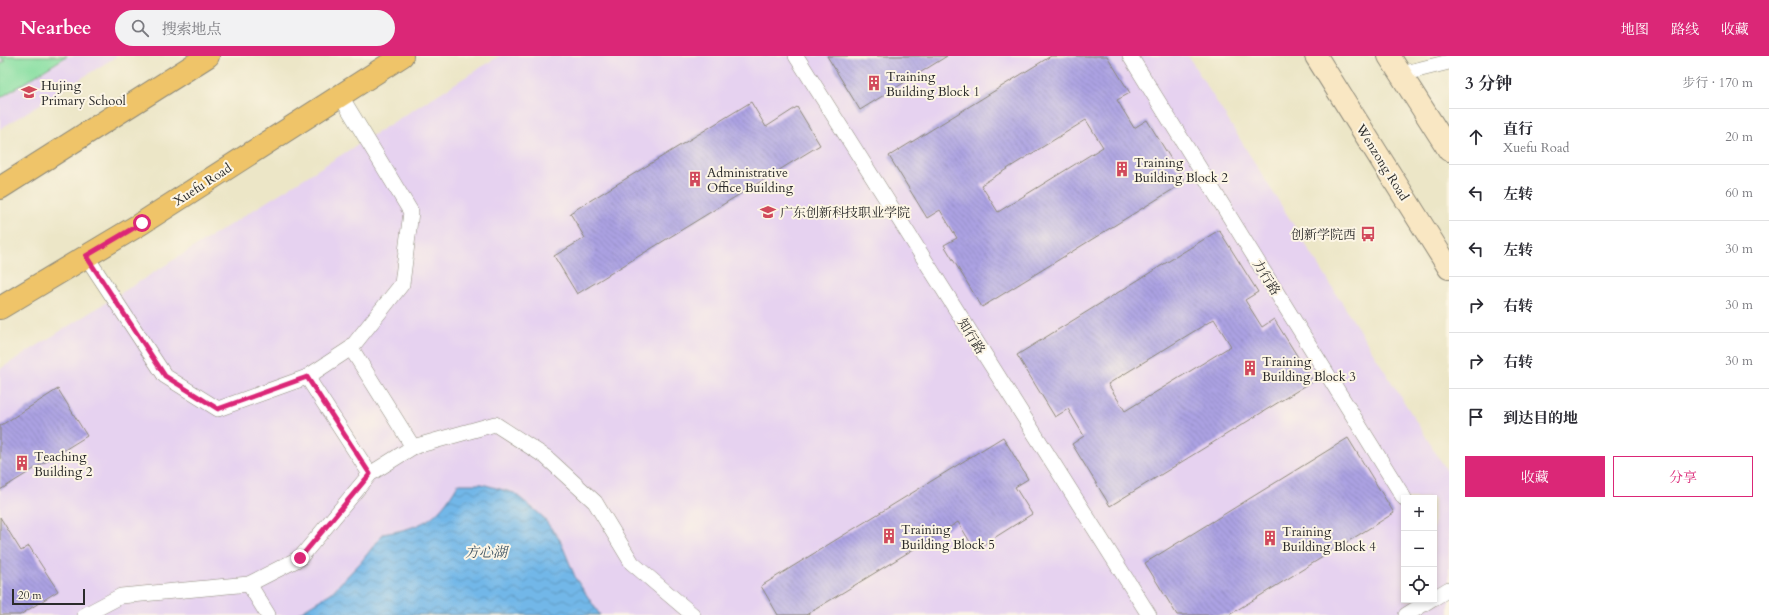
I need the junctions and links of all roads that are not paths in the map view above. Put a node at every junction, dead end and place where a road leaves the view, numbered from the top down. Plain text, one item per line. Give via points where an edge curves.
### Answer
1 (208, 56) edge
2 (402, 56) edge
3 (796, 56) edge
4 (1130, 56) edge
5 (1316, 56) edge
6 (1390, 56) edge
7 (1449, 62) edge
8 (1401, 74) junction
9 (340, 95) junction
10 (1449, 150) edge
11 (0, 188) edge
12 (86, 256) junction
13 (1449, 268) edge
14 (0, 308) edge
15 (351, 348) junction
16 (307, 377) junction
17 (413, 447) junction
18 (370, 474) junction
19 (1402, 495) edge
20 (249, 584) junction
21 (1449, 589) edge
22 (1437, 596) edge
23 (1423, 603) edge
24 (85, 615) edge
25 (268, 615) edge
26 (693, 615) edge
27 (1149, 615) edge
28 (1406, 615) edge

1 - 11 main road
2 - 9 main road, Xuefu Road
3 - 27 lane, 知行路
4 - 19 lane, 力行路
5 - 13 street, Wenzong Road
6 - 8 street
7 - 8 lane
8 - 10 street
9 - 12 main road, Xuefu Road
9 - 15 lane via 411,212 402,284
12 - 14 main road, Xuefu Road
12 - 16 lane via 165,376 218,409
15 - 16 lane
15 - 17 lane
16 - 18 lane
17 - 18 lane
17 - 26 lane via 495,424 546,457 595,502 632,563
18 - 20 lane via 300,558
20 - 24 lane via 121,596
20 - 25 lane
21 - 22 lane
23 - 28 lane

